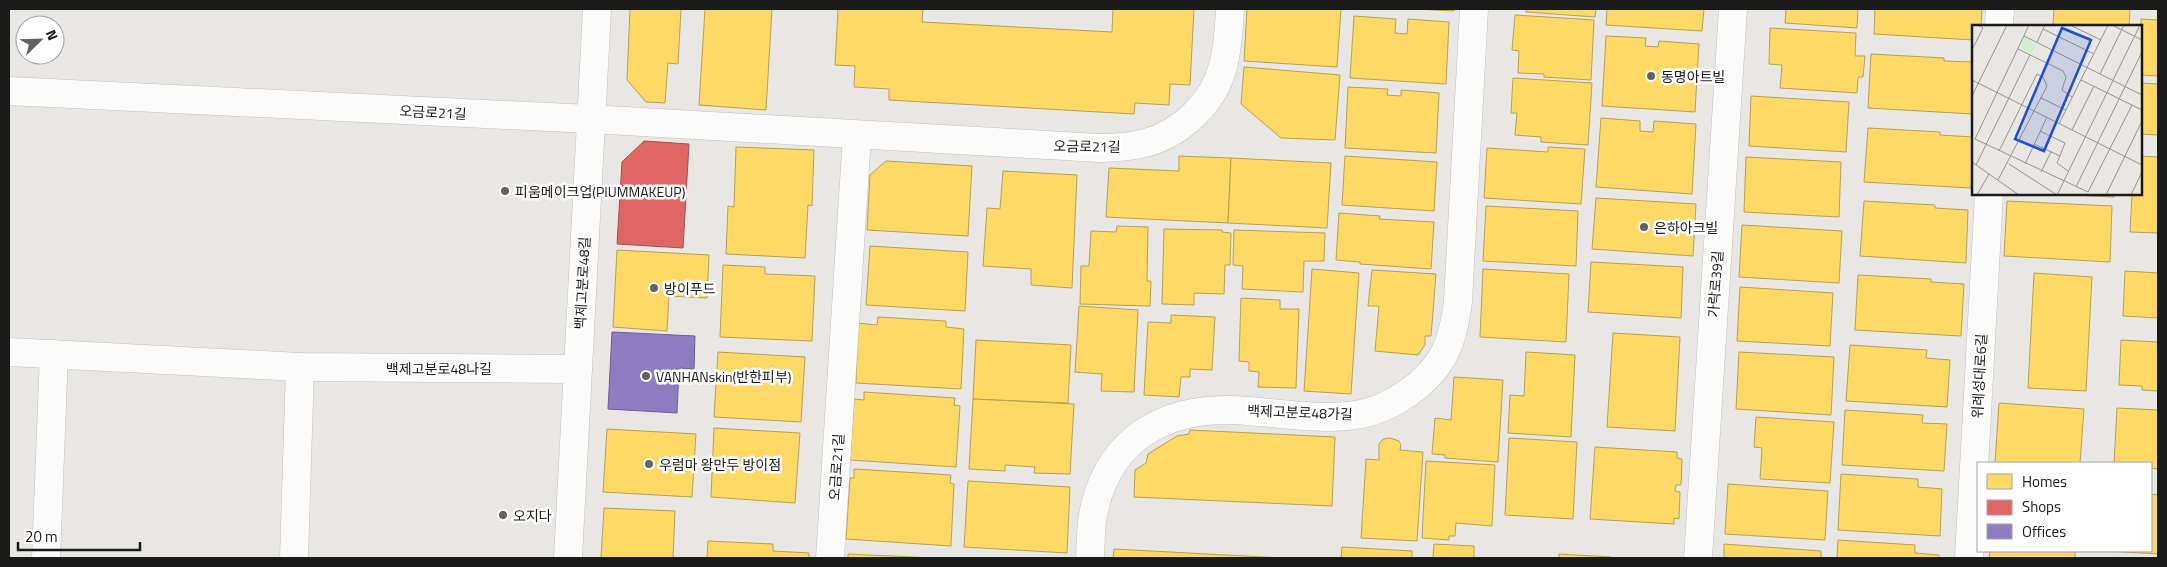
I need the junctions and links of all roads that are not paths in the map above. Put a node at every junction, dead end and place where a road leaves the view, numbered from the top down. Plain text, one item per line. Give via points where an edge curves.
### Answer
1 (597, 9) edge
2 (1230, 9) edge
3 (1474, 9) edge
4 (1733, 9) edge
5 (2000, 9) edge
6 (1999, 25) edge
7 (9, 91) edge
8 (590, 119) junction
9 (857, 136) junction
10 (1989, 195) edge
11 (9, 352) edge
12 (54, 354) junction
13 (300, 368) junction
14 (578, 369) junction
15 (46, 558) edge
16 (294, 558) edge
17 (568, 558) edge
18 (830, 558) edge
19 (1090, 558) edge
20 (1698, 558) edge
21 (1968, 558) edge

1 - 8 street, 백제고분로48길
2 - 9 street, 오금로21길 via 1223,66 1214,90 1199,110 1183,123 1147,143 1099,148
3 - 19 street, 백제고분로48가길 via 1458,301 1445,352 1428,375 1401,398 1354,415 1198,411 1154,426 1117,456 1103,479 1091,525
4 - 20 street, 가락로39길
5 - 6 street
7 - 8 street, 오금로21길
8 - 9 street, 오금로21길
8 - 14 street, 백제고분로48길
9 - 18 street, 오금로21길
10 - 21 street, 위례성대로6길
11 - 12 street, 백제고분로48나길
12 - 13 street, 백제고분로48나길
12 - 15 street
13 - 14 street, 백제고분로48나길
13 - 16 street
14 - 17 street, 백제고분로48길

